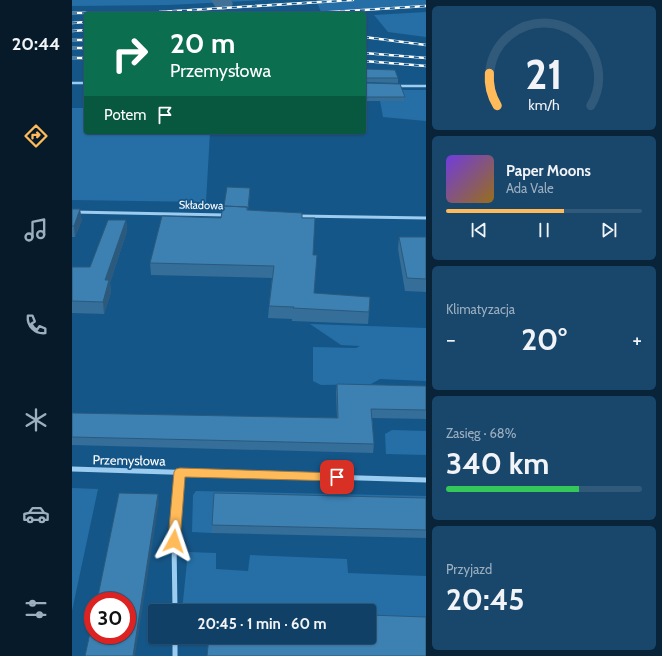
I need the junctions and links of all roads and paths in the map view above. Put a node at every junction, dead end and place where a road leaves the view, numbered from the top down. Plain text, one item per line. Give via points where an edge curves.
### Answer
1 (72, 83) edge
2 (84, 83) edge
3 (388, 86) edge
4 (426, 86) edge
5 (72, 212) edge
6 (230, 215) edge
7 (292, 216) edge
8 (426, 218) edge
9 (72, 470) edge
10 (180, 472) junction
11 (426, 480) edge
12 (175, 604) edge
13 (175, 644) edge
14 (175, 656) edge

1 - 2 street
3 - 4 street
5 - 6 street, Składowa
7 - 8 street
9 - 10 street, Przemysłowa
10 - 11 street, Przemysłowa
10 - 12 street via 174,541
13 - 14 street

